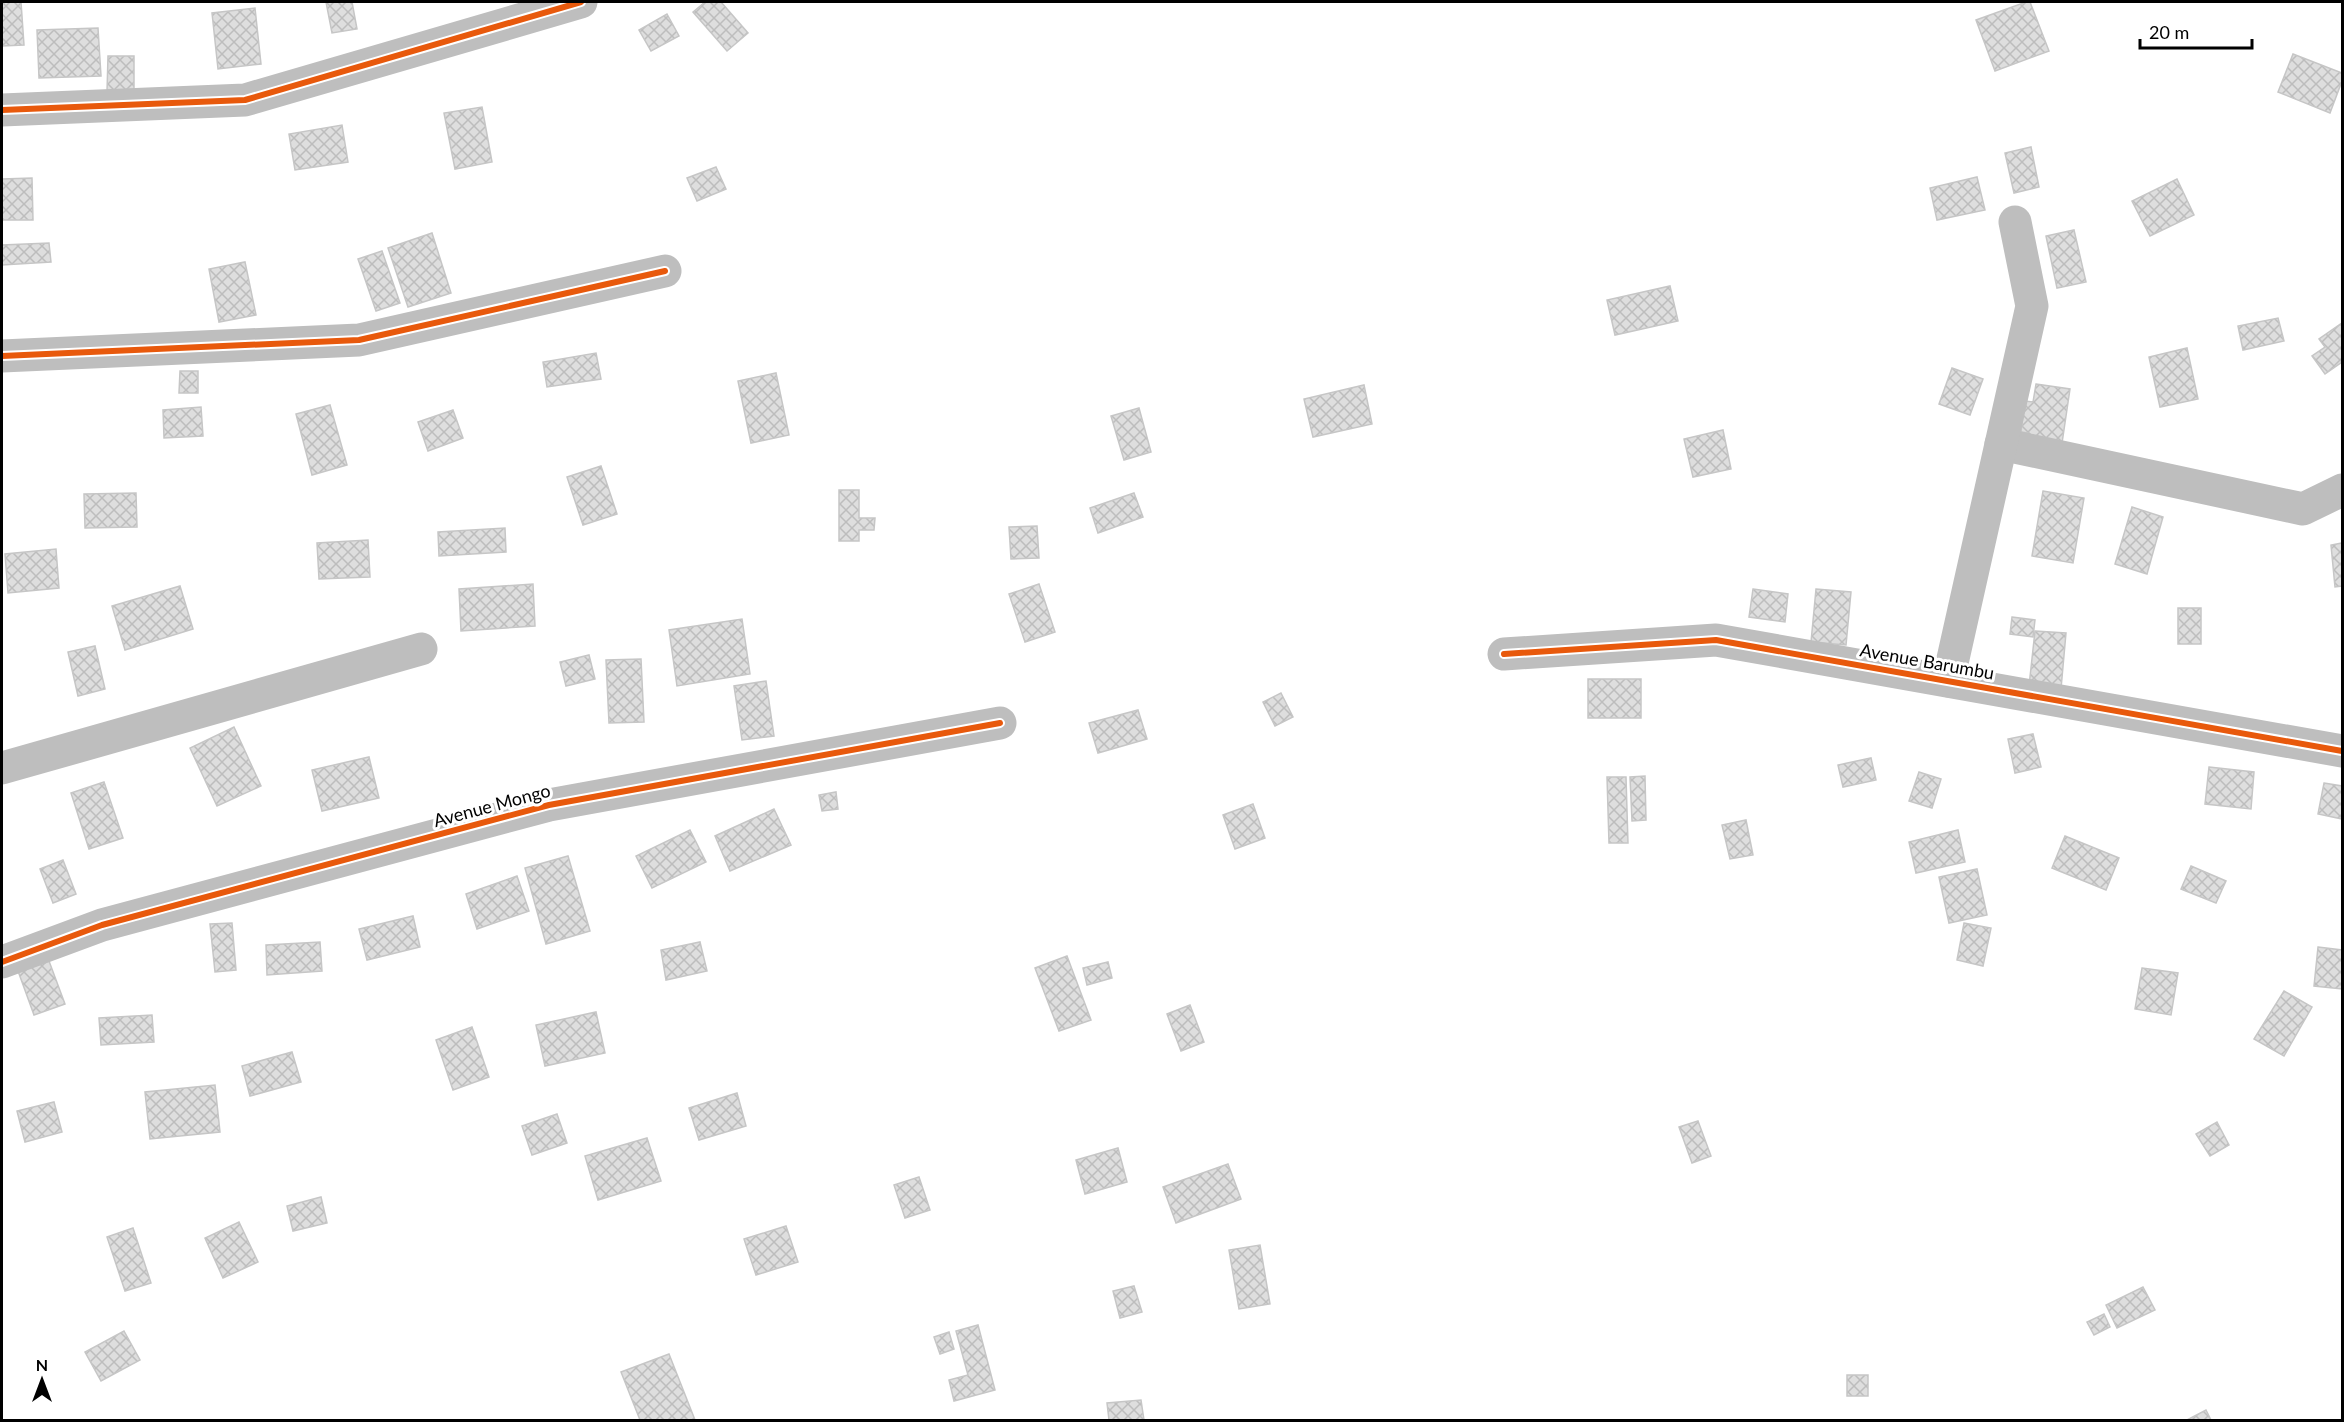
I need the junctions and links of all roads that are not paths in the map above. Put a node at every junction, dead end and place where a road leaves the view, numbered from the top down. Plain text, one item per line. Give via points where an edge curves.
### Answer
1 (581, 2) edge
2 (2, 110) edge
3 (2015, 222) dead end
4 (665, 271) dead end
5 (2, 356) edge
6 (2001, 444) junction
7 (2343, 490) edge
8 (421, 649) dead end
9 (1504, 654) dead end
10 (1948, 681) junction
11 (1000, 723) dead end
12 (2343, 751) edge
13 (2, 768) edge
14 (2, 962) edge

1 - 2 street via 245,100
3 - 6 street via 2032,306
4 - 5 street via 359,340
6 - 7 street via 2303,509
6 - 10 street
8 - 13 street
9 - 10 street, Avenue Barumbu via 1716,640
10 - 12 street, Avenue Barumbu
11 - 14 street, Avenue Mongo via 549,805 102,925

